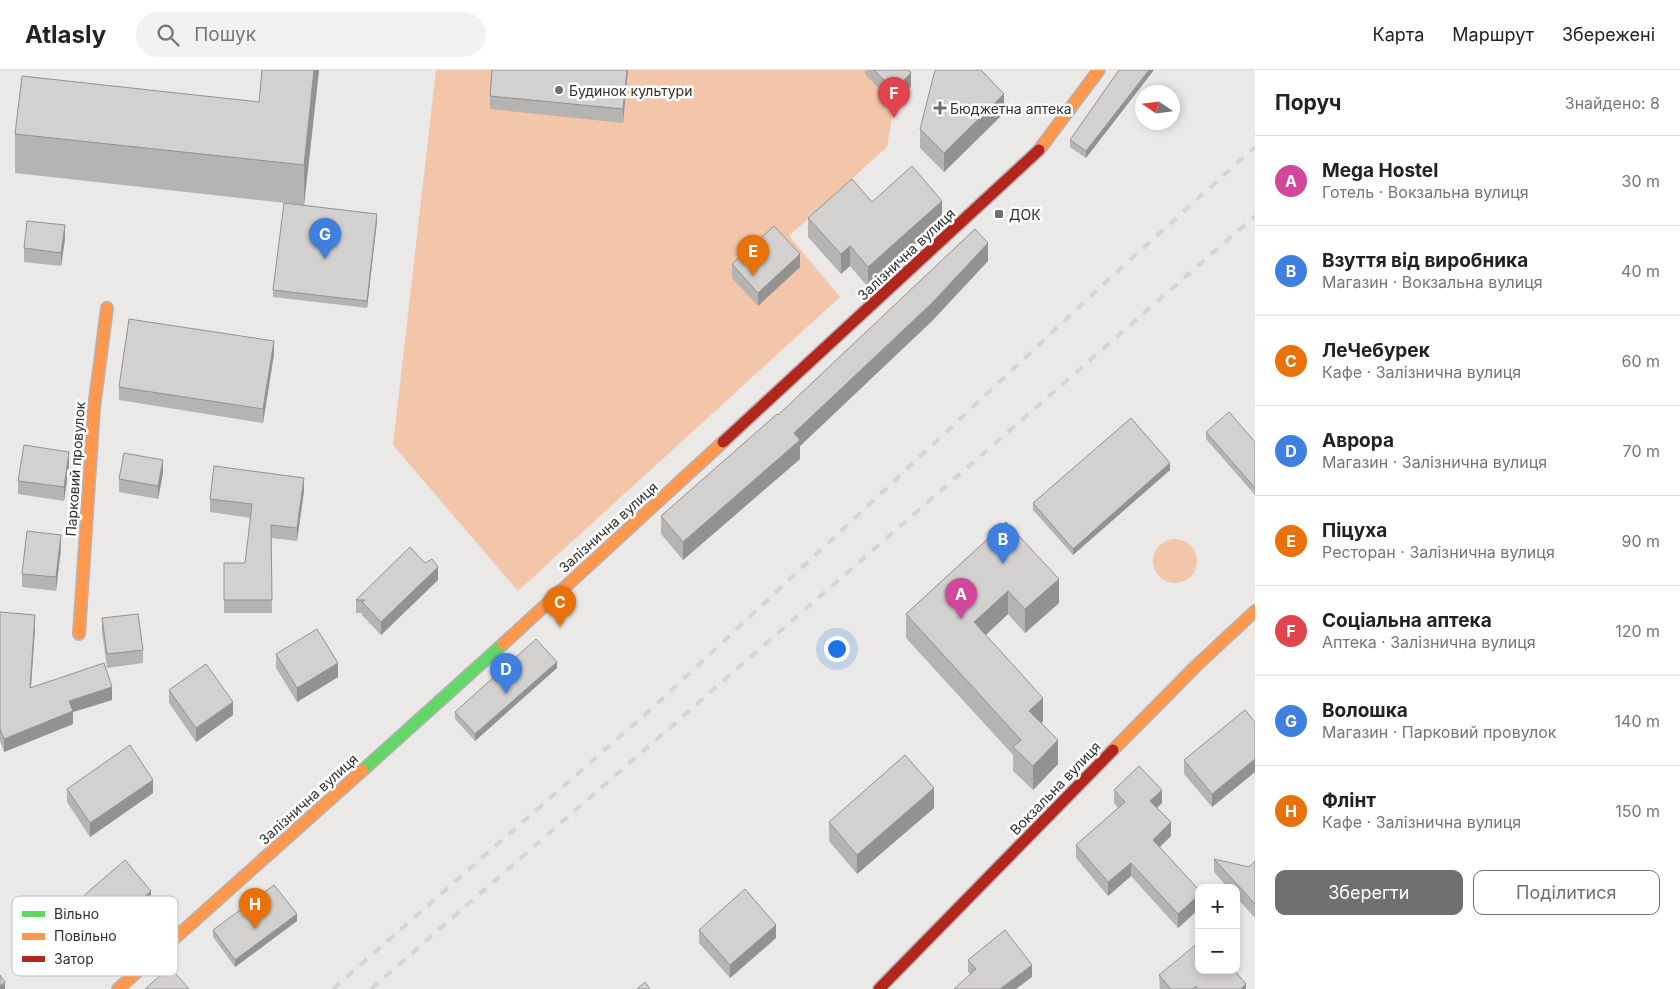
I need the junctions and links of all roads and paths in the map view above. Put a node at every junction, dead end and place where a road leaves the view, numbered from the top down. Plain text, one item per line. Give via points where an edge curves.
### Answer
1 (1099, 70) edge
2 (107, 308) dead end
3 (1255, 611) edge
4 (79, 634) dead end
5 (178, 935) edge
6 (133, 976) edge
7 (118, 989) edge
8 (879, 989) edge

1 - 5 street, Залізнична вулиця via 1035,156 426,714
2 - 4 street, Парковий провулок via 94,408
3 - 8 street, Вокзальна вулиця via 1196,666
6 - 7 street, Залізнична вулиця

